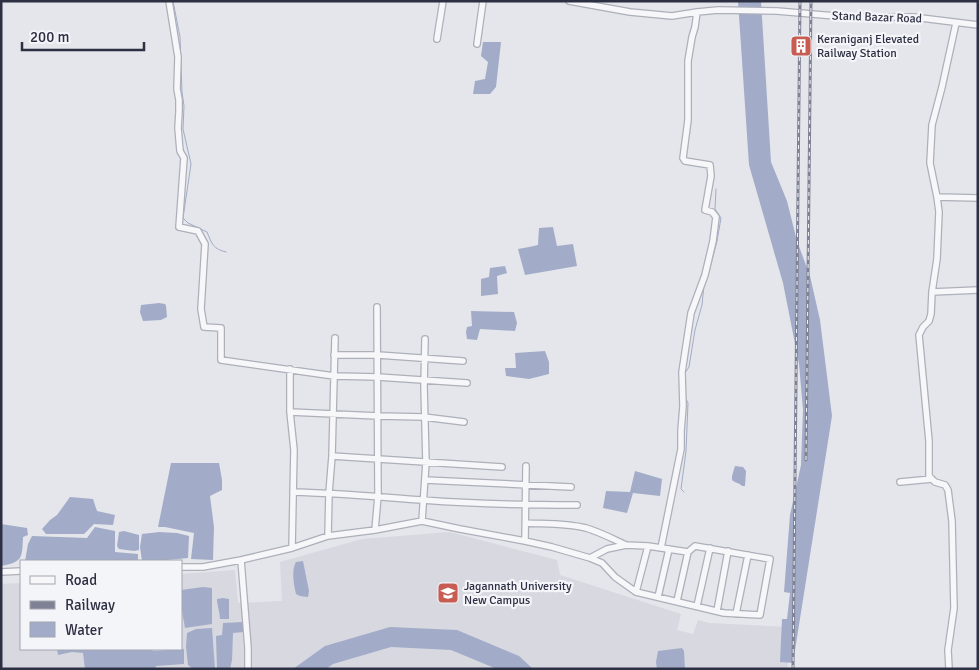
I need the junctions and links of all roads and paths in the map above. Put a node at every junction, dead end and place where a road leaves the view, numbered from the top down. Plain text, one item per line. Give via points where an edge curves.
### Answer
1 (169, 1) edge
2 (443, 1) edge
3 (483, 1) edge
4 (569, 1) edge
5 (697, 12) junction
6 (956, 23) junction
7 (978, 25) edge
8 (437, 40) dead end
9 (477, 44) dead end
10 (937, 197) junction
11 (978, 198) edge
12 (978, 290) edge
13 (932, 292) junction
14 (377, 307) dead end
15 (335, 338) dead end
16 (425, 339) dead end
17 (334, 355) junction
18 (378, 355) junction
19 (424, 358) junction
20 (464, 361) dead end
21 (290, 369) junction
22 (334, 376) junction
23 (378, 377) junction
24 (424, 380) junction
25 (467, 383) dead end
26 (290, 412) junction
27 (333, 414) junction
28 (378, 416) junction
29 (424, 417) junction
30 (464, 422) dead end
31 (332, 456) junction
32 (378, 460) junction
33 (426, 462) junction
34 (526, 466) dead end
35 (502, 467) dead end
36 (932, 479) junction
37 (425, 480) junction
38 (900, 482) dead end
39 (526, 484) junction
40 (570, 487) dead end
41 (293, 492) junction
42 (329, 493) junction
43 (378, 496) junction
44 (423, 500) junction
45 (526, 505) junction
46 (576, 505) dead end
47 (422, 522) junction
48 (526, 523) junction
49 (375, 530) junction
50 (328, 536) junction
51 (525, 541) junction
52 (626, 545) junction
53 (648, 546) junction
54 (292, 548) junction
55 (661, 548) junction
56 (710, 548) junction
57 (669, 549) junction
58 (688, 552) junction
59 (728, 552) junction
60 (748, 555) junction
61 (590, 558) junction
62 (241, 560) junction
63 (182, 567) edge
64 (20, 571) edge
65 (1, 572) edge
66 (636, 592) junction
67 (658, 597) junction
68 (677, 602) junction
69 (697, 606) junction
70 (717, 611) junction
71 (736, 614) junction
72 (248, 669) edge
73 (949, 669) edge

1 - 21 street via 178,57 178,128 180,151 184,158 179,227 198,231 205,244 201,309 204,327 221,328 221,360
2 - 8 street
3 - 9 street
4 - 5 street, Stand Bazar Road via 672,16
5 - 6 street, Stand Bazar Road via 777,11 847,17 913,17
5 - 55 street via 688,61 688,120 683,158 710,165 712,176 705,210 716,217 704,275 691,312 682,372 682,449
6 - 7 street, Stand Bazar Road
6 - 10 street via 932,125 930,163
10 - 11 street
10 - 13 street via 937,259
12 - 13 street
13 - 36 street via 929,321 919,336
14 - 18 street
15 - 17 street
16 - 19 street
17 - 18 street
17 - 22 street
18 - 19 street
18 - 23 street
19 - 20 street
19 - 24 street
21 - 22 street
21 - 26 street
22 - 23 street
22 - 27 street
23 - 24 street
23 - 28 street
24 - 25 street
24 - 29 street
26 - 27 street
26 - 41 street via 294,450
27 - 28 street
27 - 31 street
28 - 29 street
28 - 32 street
29 - 30 street
29 - 33 street
31 - 32 street
31 - 42 street
32 - 33 street
32 - 43 street
33 - 35 street
33 - 37 street
34 - 39 street
36 - 38 street
36 - 73 street via 946,485 952,521 954,608 948,650
37 - 39 street
37 - 44 street
39 - 40 street
39 - 45 street
41 - 42 street
41 - 54 street
42 - 43 street
42 - 50 street
43 - 44 street
43 - 49 street
44 - 45 street
44 - 47 street
45 - 46 street
45 - 48 street
47 - 49 street
47 - 51 street
48 - 51 street
48 - 52 street via 587,528
49 - 50 street
50 - 54 street
51 - 61 street
52 - 53 street
52 - 61 street via 607,548
53 - 55 street
53 - 66 street
54 - 62 street
55 - 57 street
56 - 58 street via 695,546
56 - 59 street
56 - 69 street
57 - 58 street
57 - 67 street
58 - 68 street
59 - 60 street
59 - 70 street
60 - 71 street
60 - 71 street via 770,559 760,615
61 - 66 street via 602,563
62 - 63 street
62 - 72 street
64 - 65 street
66 - 67 street
67 - 68 street
68 - 69 street
69 - 70 street
70 - 71 street

